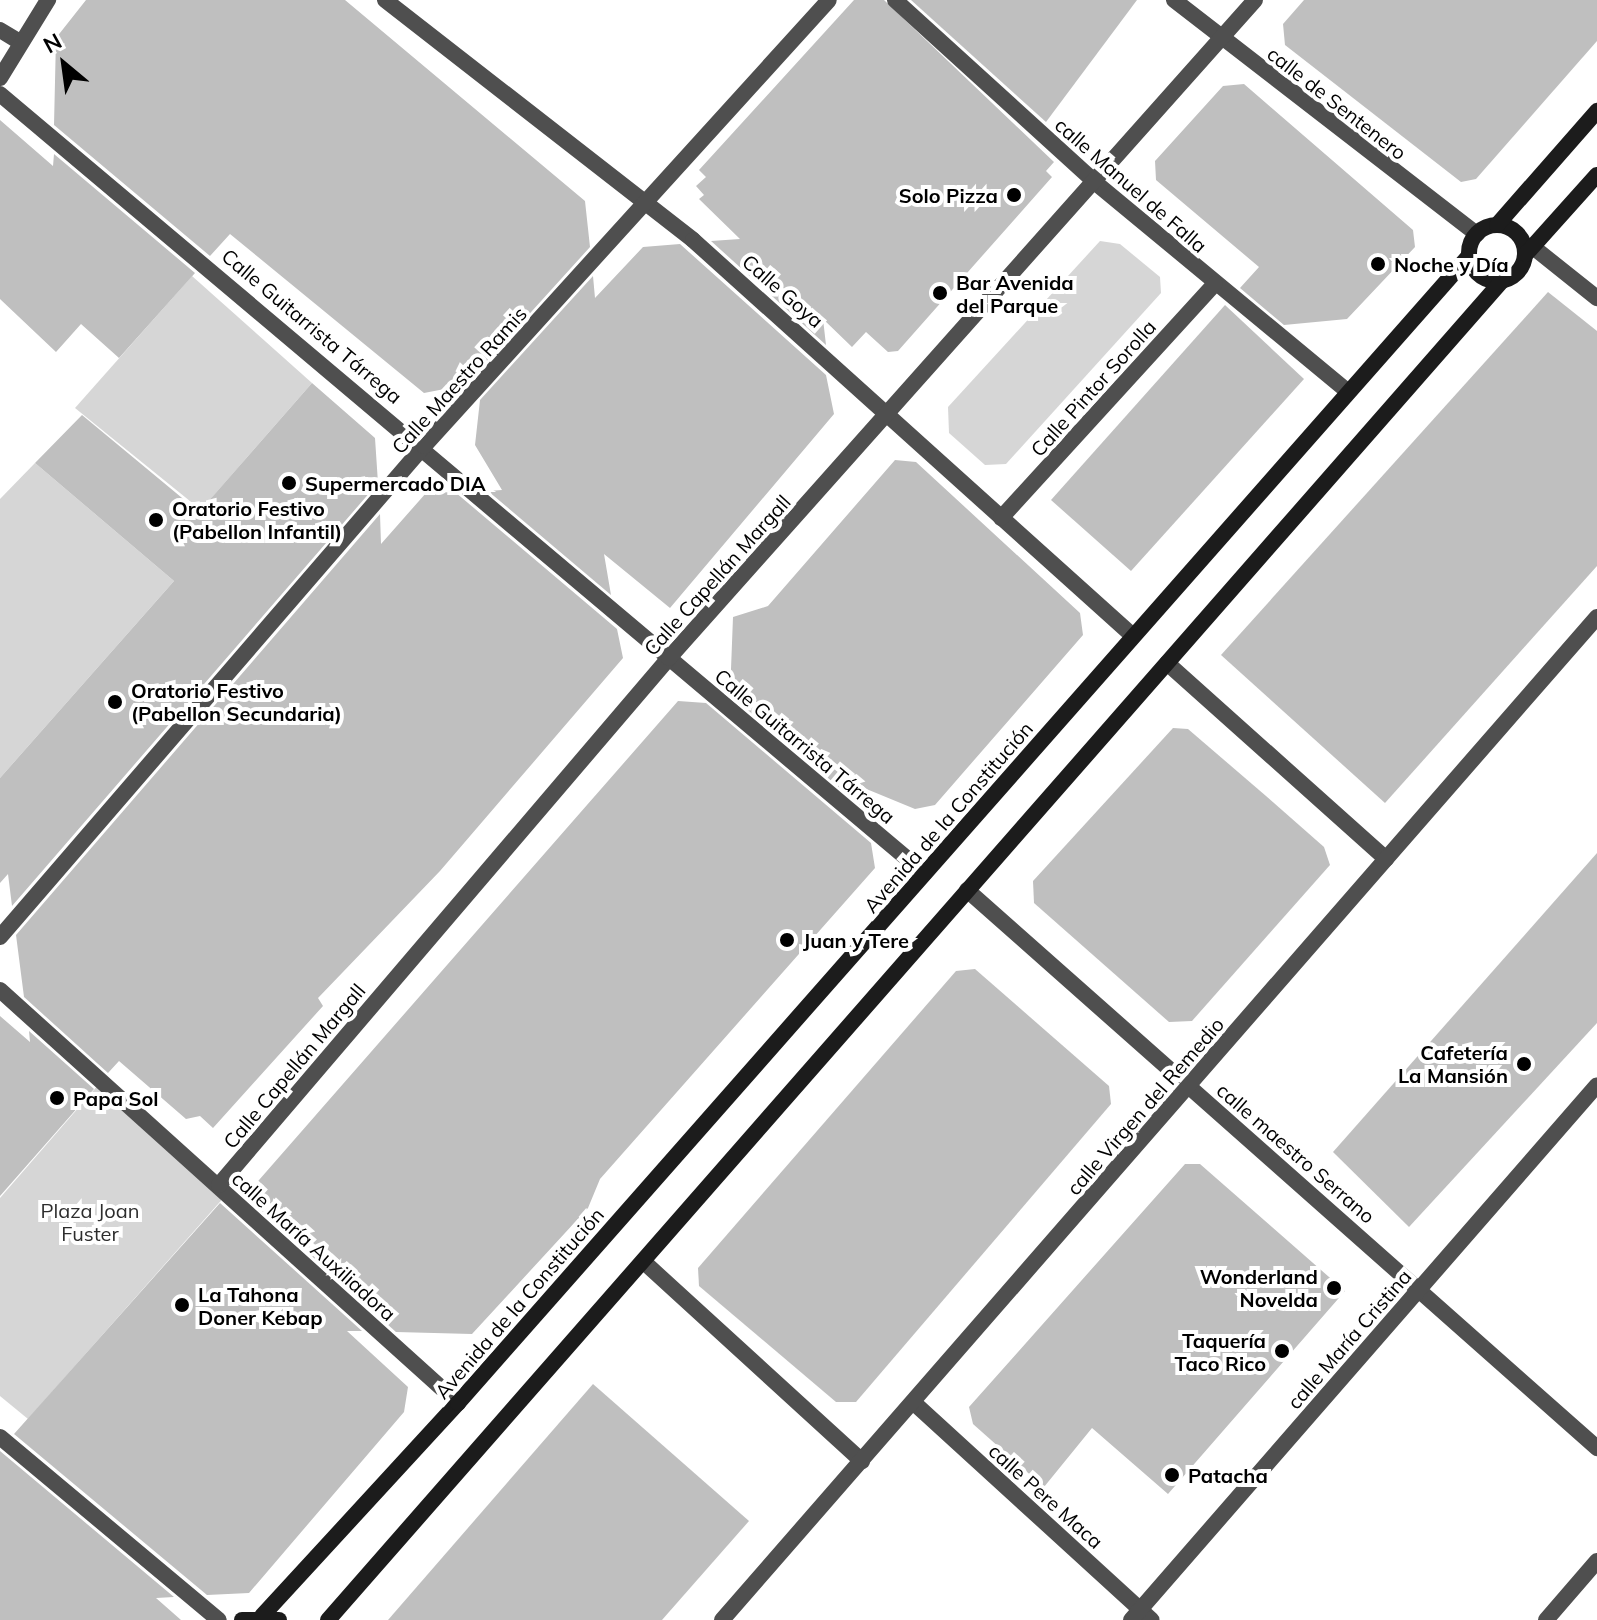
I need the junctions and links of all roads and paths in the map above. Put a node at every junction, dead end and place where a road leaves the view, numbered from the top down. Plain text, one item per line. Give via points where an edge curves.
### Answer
1 (48, 0) edge
2 (385, 0) edge
3 (829, 0) edge
4 (895, 0) edge
5 (1174, 0) edge
6 (1255, 0) edge
7 (0, 30) edge
8 (1222, 38) junction
9 (18, 41) junction
10 (0, 78) edge
11 (0, 94) edge
12 (1597, 111) edge
13 (1597, 175) edge
14 (1097, 184) junction
15 (646, 205) junction
16 (1497, 225) junction
17 (1477, 234) junction
18 (1529, 251) junction
19 (1469, 256) junction
20 (1502, 281) junction
21 (1215, 284) junction
22 (1597, 298) edge
23 (1348, 392) junction
24 (891, 411) junction
25 (424, 446) junction
26 (1001, 518) junction
27 (1597, 617) edge
28 (1133, 636) junction
29 (669, 658) junction
30 (1167, 663) junction
31 (1386, 859) junction
32 (924, 873) junction
33 (967, 890) junction
34 (0, 937) edge
35 (0, 990) edge
36 (1597, 1085) edge
37 (1188, 1086) junction
38 (219, 1185) junction
39 (645, 1263) junction
40 (1421, 1287) junction
41 (913, 1402) junction
42 (458, 1403) junction
43 (0, 1437) edge
44 (1597, 1448) edge
45 (862, 1461) junction
46 (1597, 1561) edge
47 (262, 1616) junction
48 (1141, 1616) edge
49 (219, 1620) edge
50 (242, 1620) edge
51 (279, 1620) edge
52 (328, 1620) edge
53 (722, 1620) edge
54 (1546, 1620) edge

1 - 9 street
2 - 15 street, Calle Goya
3 - 15 street, Calle Maestro Ramis
4 - 14 street, calle Manuel de Falla
5 - 8 street, calle de Sentenero
6 - 8 street, Calle Capellán Margall
7 - 9 street
8 - 14 street, Calle Capellán Margall
8 - 17 street, calle de Sentenero
9 - 10 street
11 - 25 street, Calle Guitarrista Tárrega
12 - 16 street
13 - 18 street
14 - 21 street, calle Manuel de Falla
14 - 24 street, Calle Capellán Margall
15 - 24 street, Calle Goya
15 - 25 street, Calle Maestro Ramis
16 - 17 street
16 - 18 street via 1514,231
17 - 19 street
18 - 20 street via 1519,272
18 - 22 street
19 - 20 street via 1480,276
19 - 23 street, Avenida de la Constitución
20 - 30 street
21 - 23 street, calle Manuel de Falla
21 - 26 street, Calle Pintor Sorolla
23 - 28 street, Avenida de la Constitución
24 - 26 street, Calle Goya
24 - 29 street, Calle Capellán Margall
25 - 29 street, Calle Guitarrista Tárrega
25 - 34 street, Calle Maestro Ramis
26 - 28 street, Calle Goya
27 - 31 street, calle Virgen del Remedio
28 - 32 street, Avenida de la Constitución
29 - 32 street, Calle Guitarrista Tárrega
29 - 38 street, Calle Capellán Margall
30 - 31 street
30 - 33 street
31 - 37 street, calle Virgen del Remedio
32 - 42 street, Avenida de la Constitución
33 - 37 street, calle maestro Serrano
33 - 39 street
35 - 38 street, calle María Auxiliadora
36 - 40 street, calle María Cristina
37 - 40 street, calle maestro Serrano
37 - 41 street, calle Virgen del Remedio
38 - 42 street, calle María Auxiliadora
39 - 45 street
39 - 52 street
40 - 44 street, calle maestro Serrano
40 - 48 street, calle María Cristina
41 - 45 street, calle Virgen del Remedio
41 - 48 street, calle Pere Maca
42 - 47 street, Avenida de la Constitución
43 - 49 street
45 - 53 street, calle Virgen del Remedio
46 - 54 street
47 - 50 street
47 - 51 street

